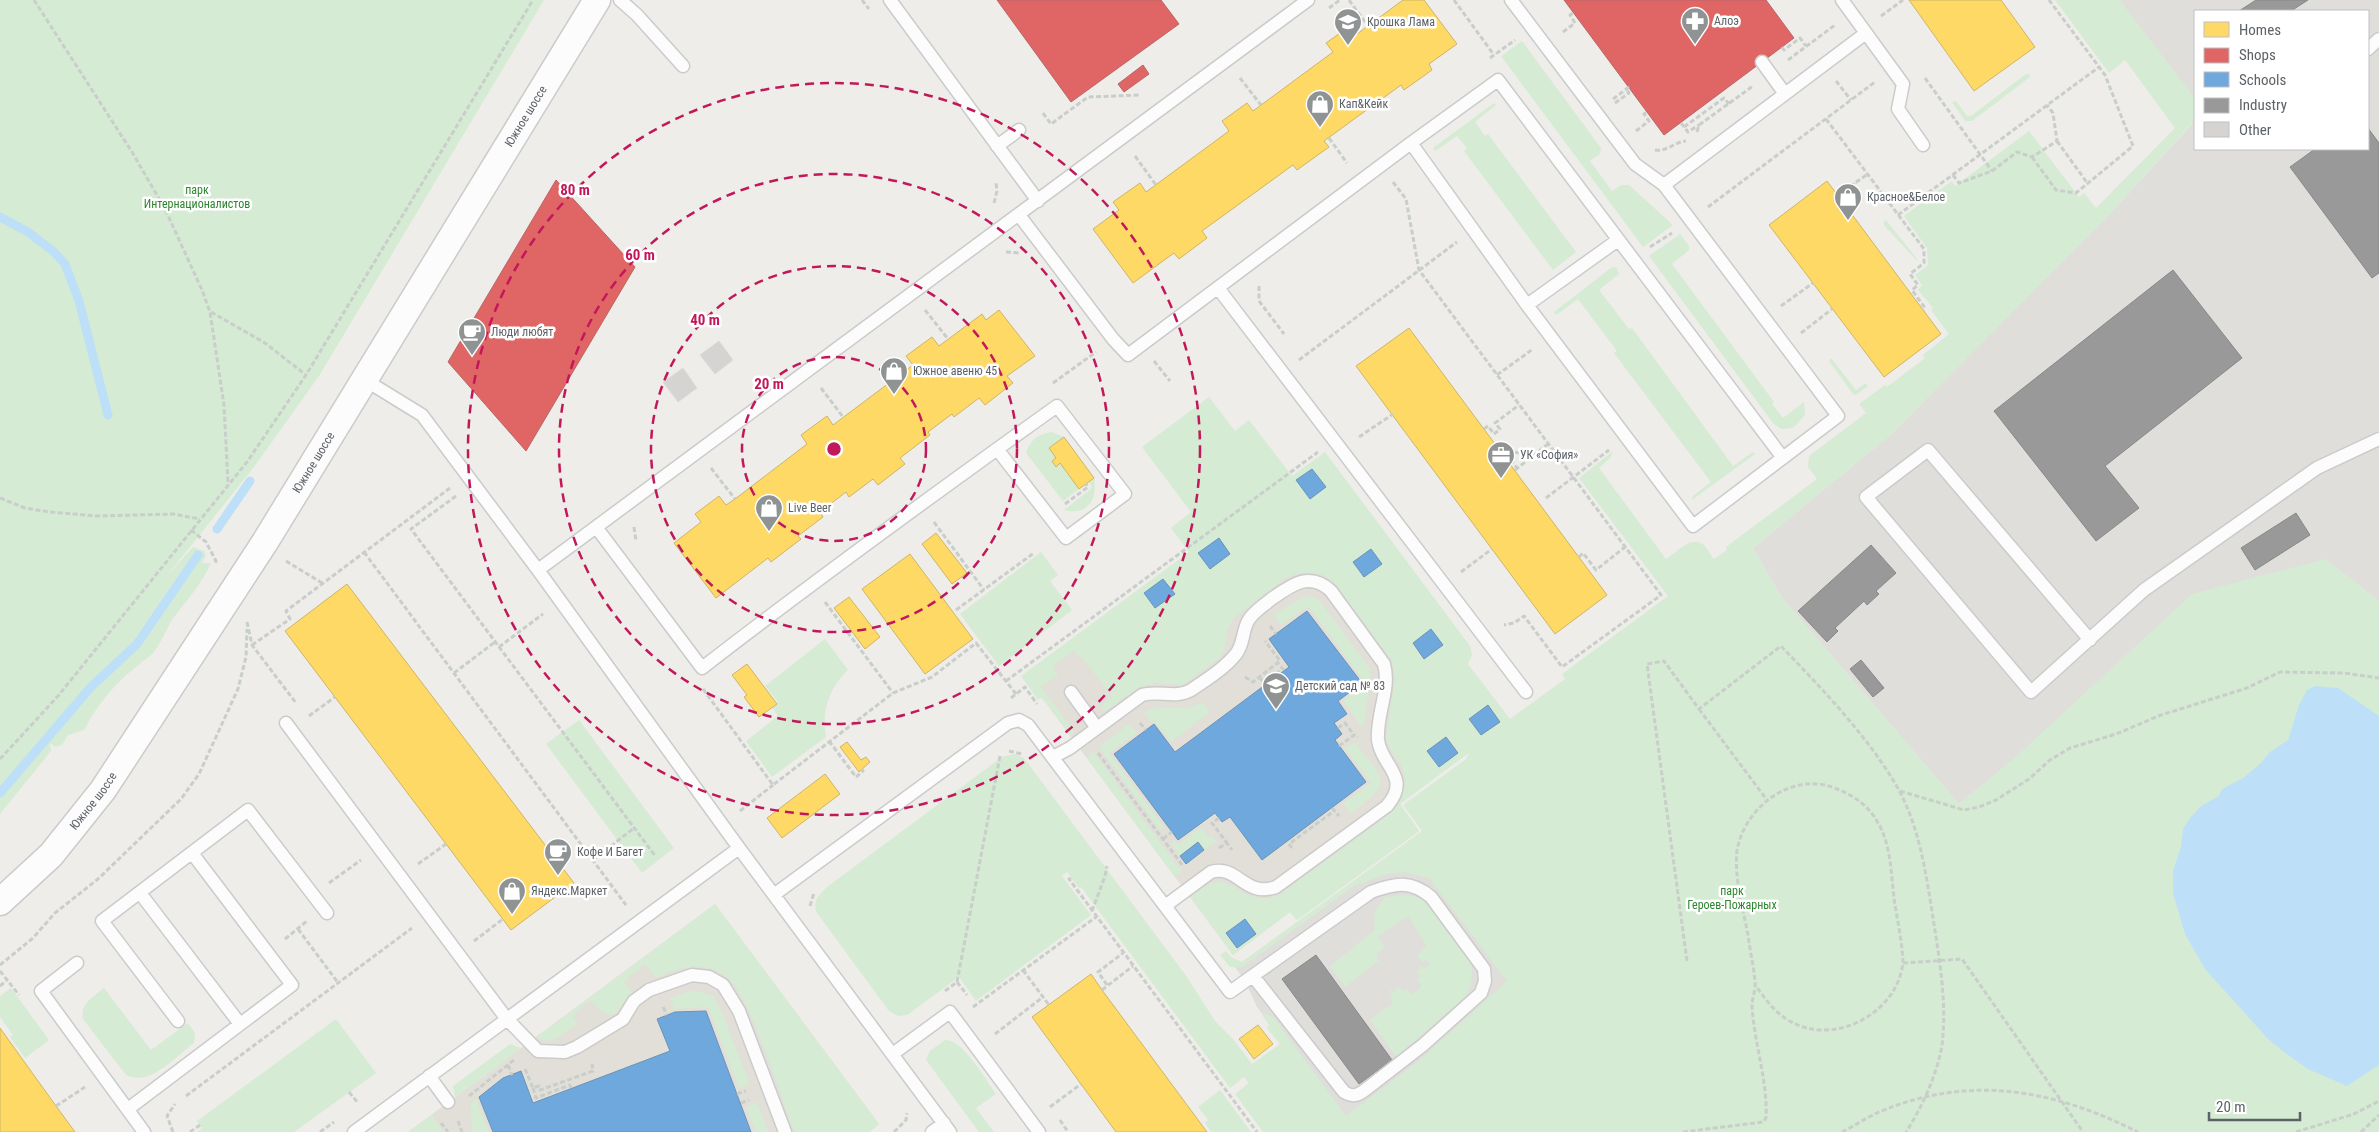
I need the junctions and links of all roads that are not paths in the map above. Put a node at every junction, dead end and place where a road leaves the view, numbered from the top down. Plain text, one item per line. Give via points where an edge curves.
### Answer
1 (597, 0) edge
2 (620, 0) edge
3 (890, 0) edge
4 (1308, 0) edge
5 (1511, 0) edge
6 (1842, 0) edge
7 (1866, 33) junction
8 (2379, 39) edge
9 (2369, 48) edge
10 (1762, 62) dead end
11 (683, 66) dead end
12 (1785, 94) junction
13 (1019, 130) dead end
14 (1411, 143) junction
15 (1923, 145) dead end
16 (997, 146) junction
17 (1664, 185) junction
18 (1038, 201) junction
19 (1019, 215) junction
20 (1618, 240) junction
21 (1218, 288) junction
22 (1527, 305) junction
23 (365, 380) junction
24 (2379, 439) edge
25 (997, 449) junction
26 (1783, 458) junction
27 (596, 527) junction
28 (538, 570) junction
29 (2090, 640) junction
30 (1071, 692) dead end
31 (1526, 692) dead end
32 (286, 723) dead end
33 (1097, 728) junction
34 (1053, 757) junction
35 (739, 848) junction
36 (192, 853) junction
37 (140, 893) junction
38 (775, 894) junction
39 (0, 902) edge
40 (1165, 906) junction
41 (325, 911) road end
42 (78, 963) dead end
43 (1253, 976) junction
44 (506, 1018) junction
45 (178, 1021) dead end
46 (240, 1024) junction
47 (894, 1053) junction
48 (429, 1076) junction
49 (448, 1102) dead end
50 (128, 1110) junction
51 (947, 1128) edge
52 (144, 1132) edge
53 (354, 1132) edge
54 (785, 1132) edge
55 (932, 1132) edge
56 (1039, 1132) edge

1 - 23 street, Южное шоссе
2 - 11 lane
3 - 16 lane
4 - 18 lane
5 - 17 lane via 1635,164
6 - 7 lane
7 - 12 lane
7 - 15 lane via 1903,84 1898,109
8 - 9 lane
10 - 12 lane
12 - 17 lane
13 - 16 lane
14 - 20 lane via 1498,80
14 - 21 lane
14 - 22 lane
16 - 18 lane
17 - 26 lane via 1838,416
18 - 19 lane
19 - 21 lane via 1128,355
19 - 27 lane
20 - 22 lane
20 - 26 lane
21 - 31 lane
22 - 26 lane via 1692,526
23 - 28 lane via 422,416
23 - 39 street, Южное шоссе via 230,597 103,790 51,855
24 - 29 lane via 2317,468 2144,590
25 - 25 lane via 1066,538 1125,494 1057,406
25 - 27 lane via 810,584 702,668
27 - 28 lane
28 - 35 lane
29 - 29 lane via 1928,450 1866,497 2031,692
30 - 33 lane
32 - 44 lane
33 - 34 lane
33 - 40 lane via 1142,695 1189,691 1235,655 1242,644 1248,620 1255,611 1293,584 1303,581 1317,582 1331,591 1384,664 1386,678 1378,738 1396,782 1387,806 1276,887 1266,890 1253,888 1224,869 1218,870
34 - 38 lane via 1028,725 1019,720 1008,723
34 - 40 lane
35 - 38 lane
35 - 44 lane
36 - 37 lane
36 - 41 lane via 248,810
36 - 46 lane via 292,985
37 - 45 lane via 102,921
37 - 46 lane
38 - 47 lane
40 - 43 lane via 1230,992
42 - 50 lane via 40,991
43 - 43 lane via 1372,892 1386,886 1406,885 1420,888 1431,898 1484,969 1485,980 1481,993 1423,1045 1359,1095 1351,1096 1344,1092
44 - 48 lane
44 - 54 lane via 538,1051 565,1052 623,1019 634,1001 649,990 692,975 709,977 723,985 739,1011
46 - 50 lane
47 - 51 lane
47 - 56 lane via 950,1012
48 - 49 lane
48 - 53 lane
50 - 52 lane
51 - 55 lane

